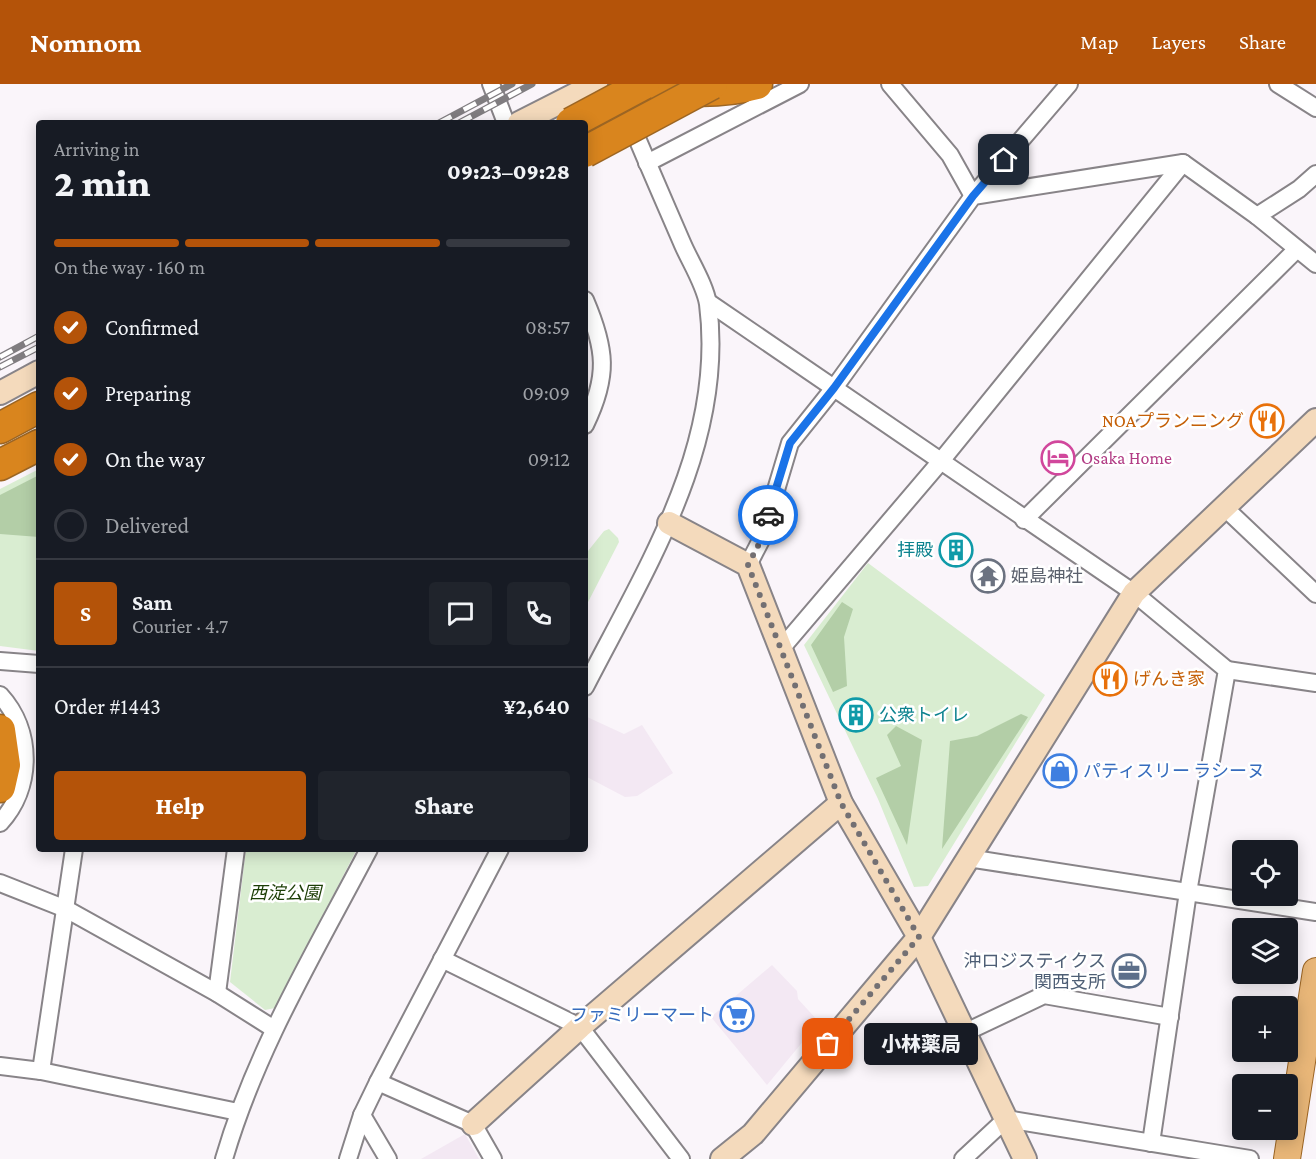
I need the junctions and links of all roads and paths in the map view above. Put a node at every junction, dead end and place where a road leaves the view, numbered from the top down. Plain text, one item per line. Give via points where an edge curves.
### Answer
1 (491, 84) edge
2 (597, 84) edge
3 (614, 84) edge
4 (643, 84) edge
5 (712, 84) edge
6 (757, 84) edge
7 (800, 84) edge
8 (890, 84) edge
9 (1069, 84) edge
10 (1278, 84) edge
11 (1316, 108) edge
12 (505, 120) edge
13 (526, 120) edge
14 (577, 120) edge
15 (588, 150) edge
16 (647, 163) junction
17 (1183, 163) junction
18 (1316, 174) edge
19 (973, 196) junction
20 (1257, 216) junction
21 (1297, 249) junction
22 (1316, 264) edge
23 (708, 302) junction
24 (588, 307) edge
25 (36, 374) edge
26 (834, 388) junction
27 (0, 393) edge
28 (36, 409) edge
29 (588, 419) edge
30 (1316, 420) edge
31 (0, 428) edge
32 (36, 447) edge
33 (941, 461) junction
34 (0, 465) edge
35 (1226, 508) junction
36 (1024, 520) junction
37 (669, 523) junction
38 (748, 565) junction
39 (1134, 593) junction
40 (1316, 594) edge
41 (780, 650) junction
42 (0, 661) edge
43 (36, 664) edge
44 (1227, 670) junction
45 (588, 681) edge
46 (1316, 683) edge
47 (0, 695) edge
48 (0, 730) edge
49 (0, 787) edge
50 (841, 803) junction
51 (0, 823) edge
52 (74, 852) edge
53 (236, 852) edge
54 (367, 852) edge
55 (498, 852) edge
56 (968, 858) junction
57 (0, 883) edge
58 (1188, 892) junction
59 (66, 909) junction
60 (1316, 912) edge
61 (919, 937) junction
62 (442, 959) junction
63 (1316, 971) edge
64 (217, 993) junction
65 (1170, 1017) junction
66 (1312, 1019) edge
67 (580, 1027) junction
68 (274, 1029) junction
69 (966, 1032) junction
70 (0, 1066) edge
71 (1309, 1069) edge
72 (41, 1071) junction
73 (378, 1082) junction
74 (238, 1112) junction
75 (362, 1115) junction
76 (1006, 1119) junction
77 (473, 1124) junction
78 (1151, 1143) junction
79 (1239, 1158) edge
80 (224, 1159) edge
81 (348, 1159) edge
82 (388, 1159) edge
83 (493, 1159) edge
84 (681, 1159) edge
85 (722, 1159) edge
86 (963, 1159) edge
87 (1025, 1159) edge
88 (1287, 1159) edge

1 - 12 street
2 - 13 street
3 - 16 street
4 - 6 highway via 674,91 737,89
4 - 14 highway, bridge
5 - 15 highway, bridge
7 - 16 street
8 - 19 street via 950,155
9 - 19 street
10 - 11 street
16 - 23 street
17 - 19 street
17 - 20 street
17 - 33 street
18 - 20 street
19 - 26 street
20 - 21 street
21 - 22 street
21 - 36 street
23 - 26 street
23 - 37 street via 704,412 692,466
24 - 29 street via 600,333 602,362 599,397
25 - 27 street
26 - 33 street
26 - 38 street via 790,443 761,540
28 - 31 highway
30 - 35 street
32 - 34 highway
33 - 36 street
33 - 41 street
35 - 39 street
35 - 40 street
36 - 39 street
37 - 38 street
37 - 45 street
38 - 41 street
39 - 44 street
39 - 56 street
41 - 50 street
42 - 43 street
44 - 46 street
44 - 58 street
47 - 51 street via 18,721 26,763 14,804
48 - 49 highway via 5,765
50 - 61 street
50 - 67 street
52 - 59 street
53 - 64 street
54 - 68 street
55 - 62 street
56 - 58 street
56 - 61 street
57 - 59 street
58 - 60 street
58 - 65 street
59 - 64 street
59 - 72 street
61 - 69 street
61 - 85 street via 753,1134
62 - 67 street
62 - 73 street
63 - 66 main road
64 - 68 street
65 - 69 street via 1044,995
65 - 78 street
66 - 71 main road
67 - 77 street
67 - 84 street
68 - 74 street
69 - 76 street
70 - 72 street
71 - 88 main road
72 - 74 street
73 - 75 street
73 - 77 street
74 - 80 street
75 - 81 street
75 - 82 street
76 - 78 street
76 - 86 street
76 - 87 street
77 - 83 street
78 - 79 street

